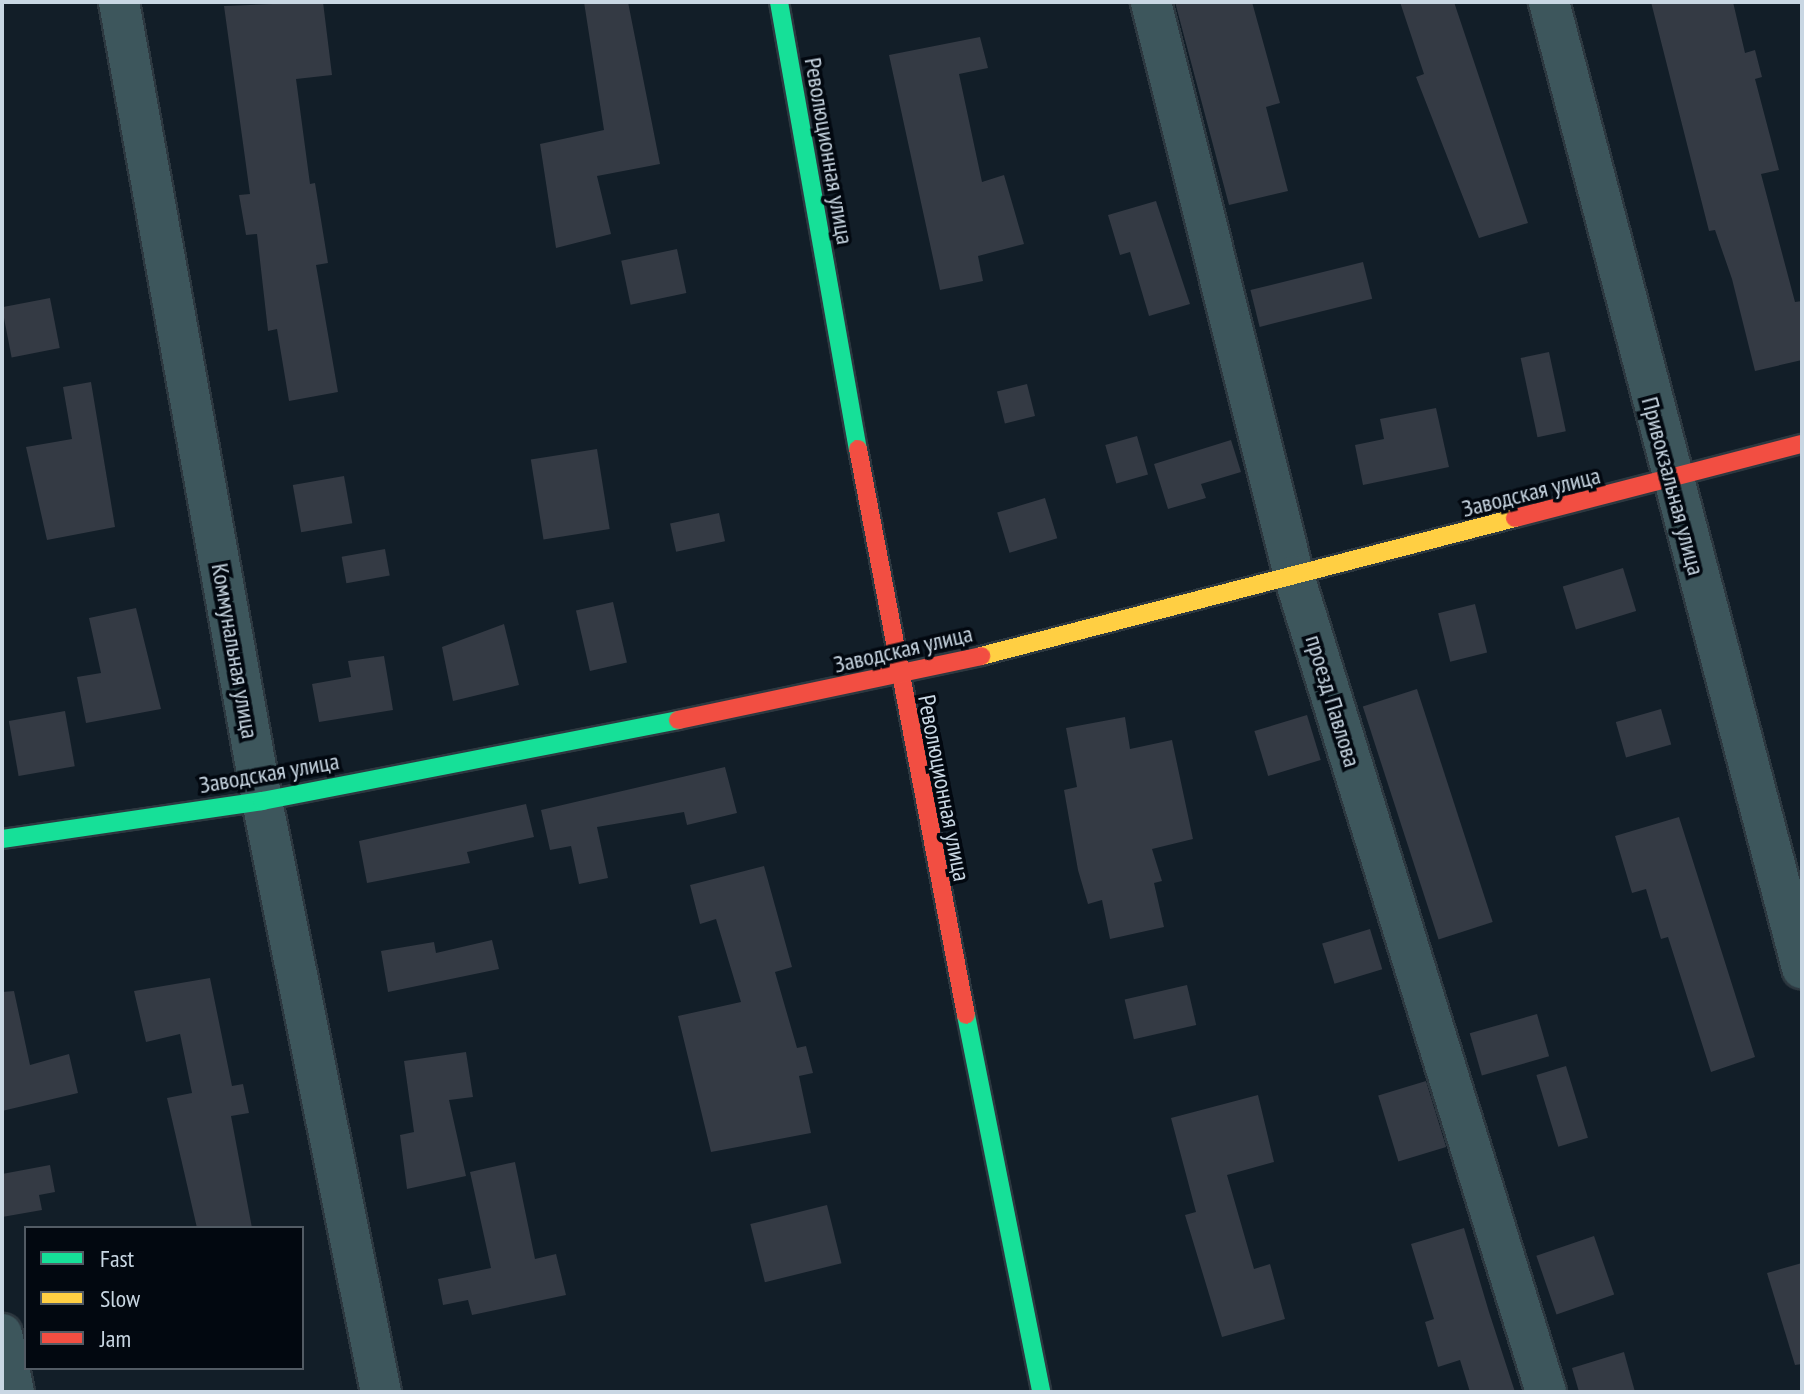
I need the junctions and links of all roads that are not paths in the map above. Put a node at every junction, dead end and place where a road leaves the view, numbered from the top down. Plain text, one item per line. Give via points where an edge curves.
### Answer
1 (119, 2) edge
2 (779, 2) edge
3 (1151, 2) edge
4 (1549, 2) edge
5 (1802, 444) edge
6 (1672, 482) junction
7 (1294, 576) junction
8 (898, 677) junction
9 (262, 801) junction
10 (2, 839) edge
11 (1802, 968) edge
12 (2, 1334) edge
13 (14, 1392) edge
14 (381, 1392) edge
15 (1041, 1392) edge
16 (1546, 1392) edge

1 - 9 street, Коммунальная улица
2 - 8 street, Революционная улица
3 - 7 street, проезд Павлова
4 - 6 street, Привокзальная улица
5 - 6 street, Заводская улица
6 - 7 street, Заводская улица
6 - 11 street, Привокзальная улица
7 - 8 street, Заводская улица
7 - 16 street, проезд Павлова
8 - 9 street, Заводская улица
8 - 15 street, Революционная улица
9 - 10 street, Заводская улица
9 - 14 street, Коммунальная улица
12 - 13 street

